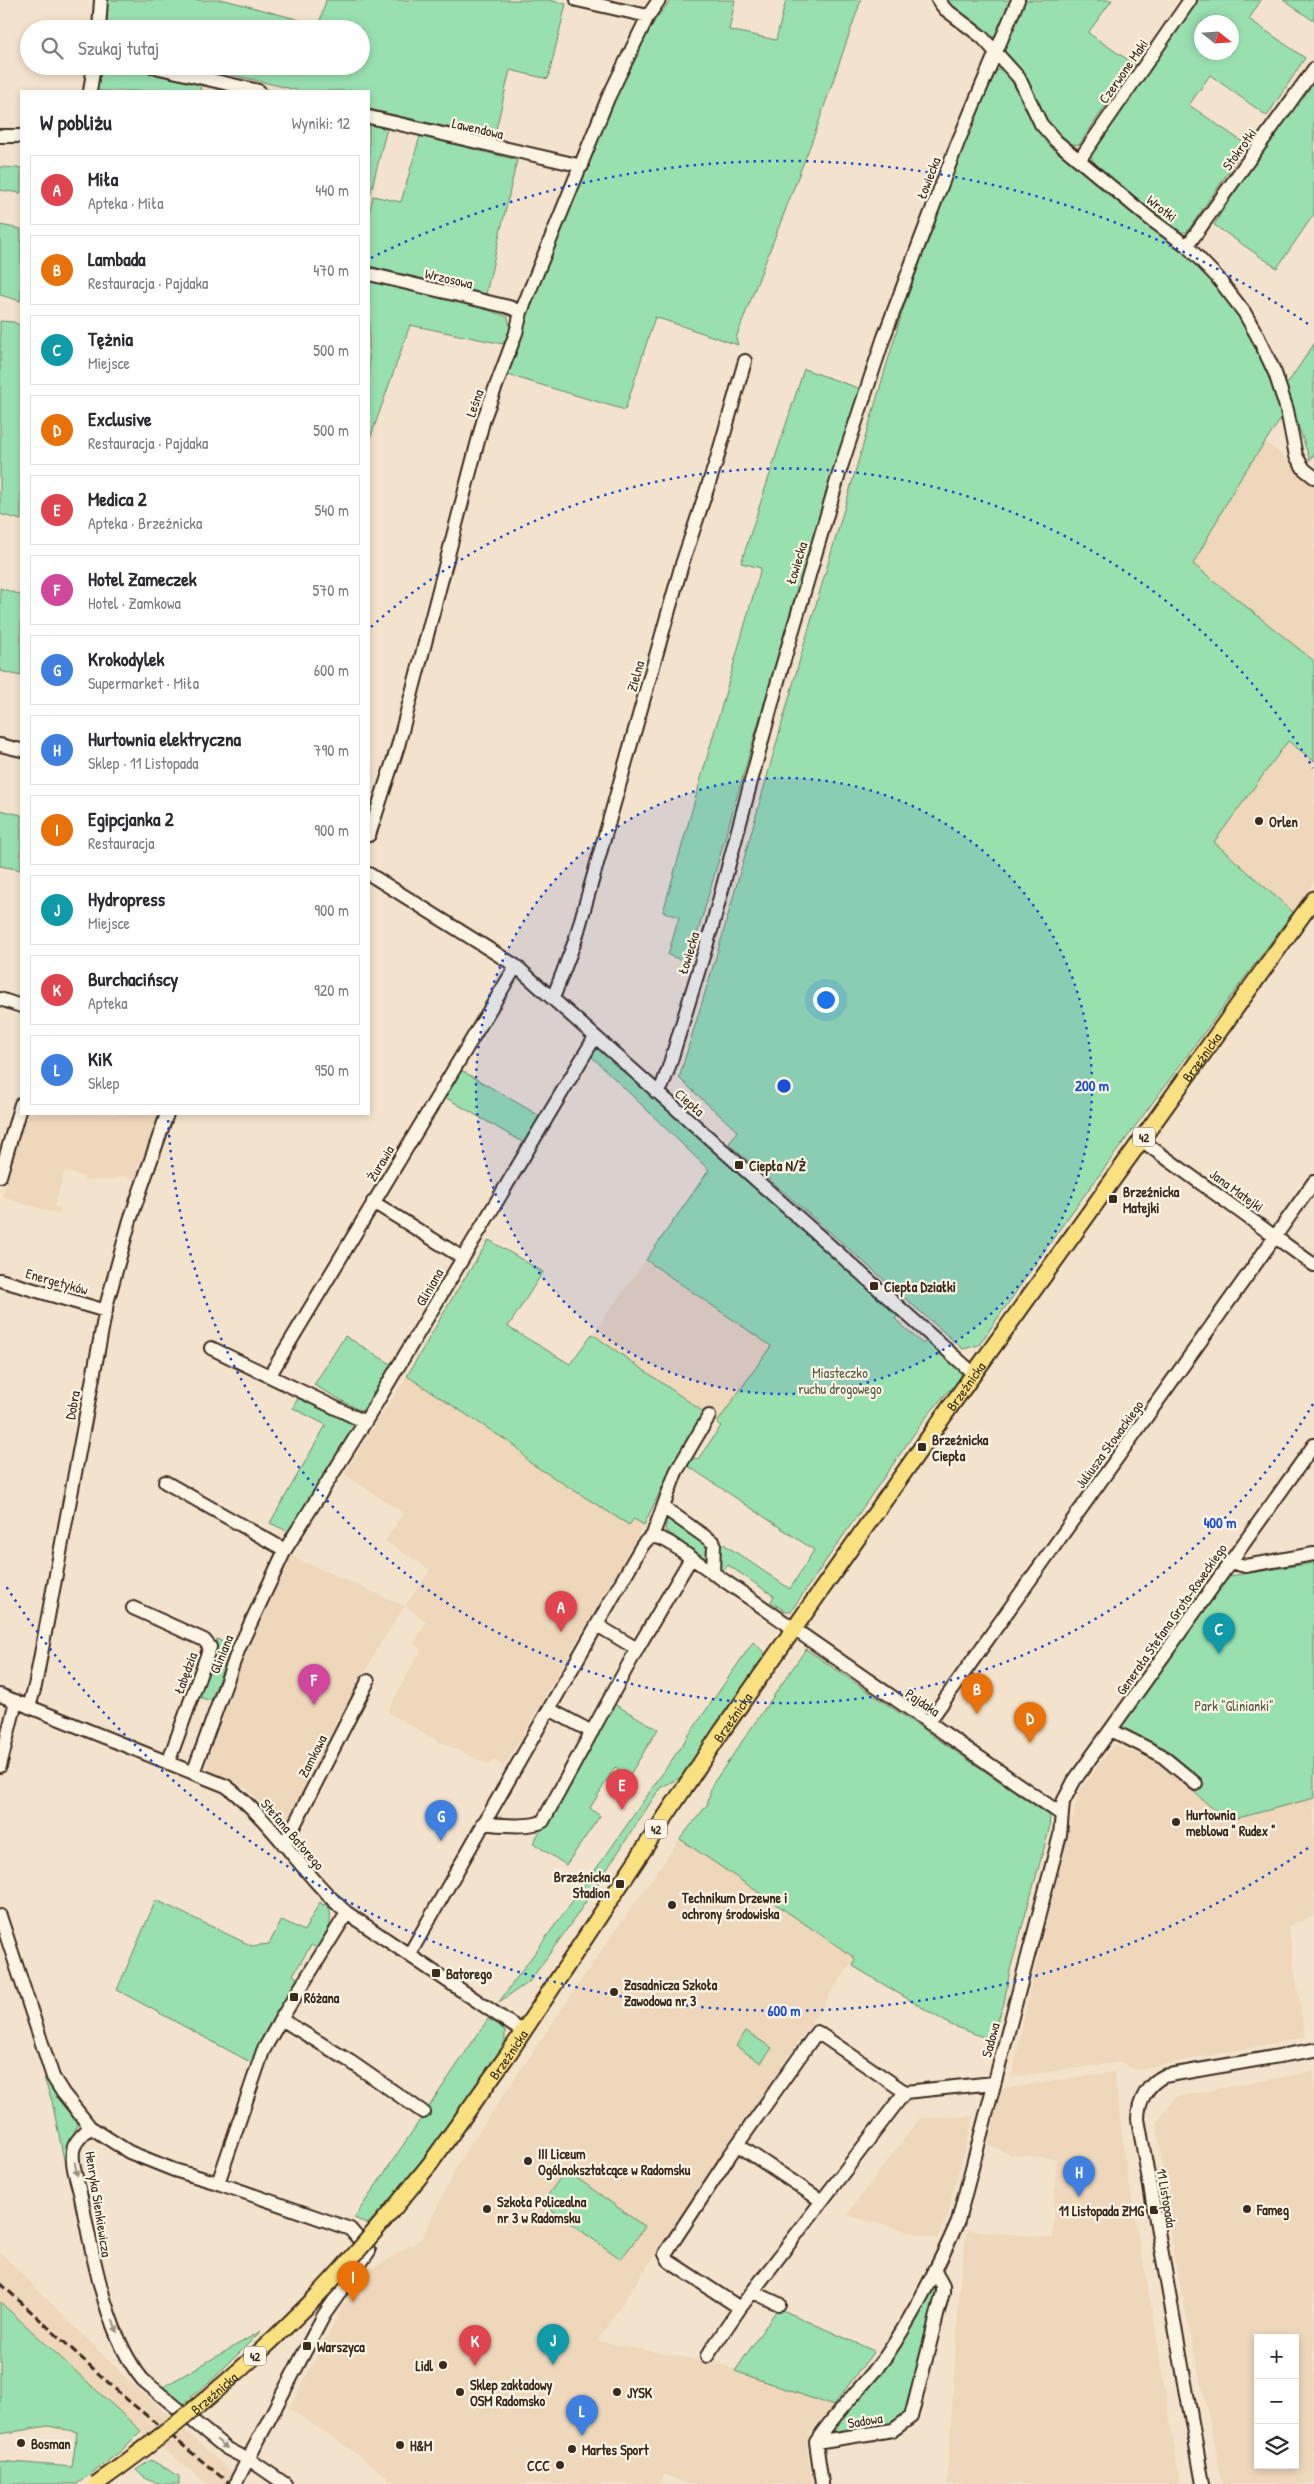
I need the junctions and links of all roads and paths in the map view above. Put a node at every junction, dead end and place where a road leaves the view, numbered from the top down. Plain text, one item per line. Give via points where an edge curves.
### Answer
1 (101, 0) edge
2 (577, 0) edge
3 (659, 0) edge
4 (938, 0) edge
5 (1018, 0) edge
6 (1190, 0) edge
7 (648, 16) junction
8 (100, 20) edge
9 (996, 51) junction
10 (1314, 69) edge
11 (93, 75) edge
12 (190, 75) edge
13 (90, 90) edge
14 (255, 90) edge
15 (370, 117) edge
16 (0, 136) edge
17 (20, 136) edge
18 (1080, 159) junction
19 (582, 166) junction
20 (1187, 246) junction
21 (370, 274) edge
22 (521, 312) junction
23 (745, 361) dead end
24 (1314, 477) edge
25 (0, 745) edge
26 (20, 750) edge
27 (370, 832) edge
28 (370, 875) edge
29 (1311, 909) edge
30 (516, 966) junction
31 (553, 998) junction
32 (0, 999) edge
33 (20, 1006) edge
34 (596, 1036) junction
35 (656, 1092) junction
36 (20, 1107) edge
37 (167, 1115) edge
38 (1141, 1140) junction
39 (0, 1176) edge
40 (1314, 1182) edge
41 (373, 1202) junction
42 (1275, 1237) junction
43 (463, 1258) junction
44 (1314, 1265) edge
45 (0, 1280) edge
46 (106, 1311) junction
47 (211, 1348) dead end
48 (974, 1374) junction
49 (270, 1375) junction
50 (708, 1416) dead end
51 (365, 1422) junction
52 (1314, 1445) edge
53 (165, 1482) dead end
54 (663, 1507) junction
55 (652, 1537) junction
56 (285, 1550) junction
57 (1314, 1554) edge
58 (691, 1558) junction
59 (1230, 1562) junction
60 (713, 1574) junction
61 (133, 1608) dead end
62 (597, 1625) junction
63 (794, 1631) junction
64 (637, 1649) junction
65 (368, 1682) dead end
66 (0, 1695) edge
67 (16, 1701) junction
68 (29, 1707) junction
69 (549, 1709) junction
70 (928, 1723) junction
71 (1111, 1730) junction
72 (592, 1732) junction
73 (168, 1762) junction
74 (0, 1766) edge
75 (193, 1773) junction
76 (1196, 1784) dead end
77 (1061, 1814) junction
78 (483, 1824) junction
79 (284, 1845) junction
80 (346, 1913) junction
81 (0, 1916) edge
82 (409, 1955) junction
83 (281, 2019) junction
84 (523, 2032) junction
85 (1314, 2050) edge
86 (994, 2083) junction
87 (905, 2092) junction
88 (423, 2112) dead end
89 (90, 2127) junction
90 (738, 2145) junction
91 (218, 2182) junction
92 (822, 2201) junction
93 (934, 2270) junction
94 (753, 2292) junction
95 (779, 2304) dead end
96 (740, 2308) junction
97 (707, 2356) dead end
98 (816, 2442) junction
99 (248, 2460) junction
100 (96, 2484) edge
101 (234, 2484) edge
102 (285, 2484) edge
103 (822, 2484) edge
104 (1203, 2484) edge

1 - 8 street
2 - 7 street
3 - 7 street, Leśna
4 - 9 street, Wrotki
5 - 9 street, Łowiecka
6 - 18 street, Czerwone Maki
7 - 19 street, Leśna via 608,98
9 - 18 street, Wrotki via 1019,78 1041,124 1056,141
9 - 35 street, Łowiecka via 884,336 844,458 786,649 712,927 668,1070
10 - 20 street, Stokrotki
11 - 13 street
12 - 14 street
15 - 19 street, Lawendowa
16 - 17 street
18 - 20 street, Wrotki
19 - 22 street, Leśna
20 - 24 street, Wrotki via 1217,277 1244,312 1258,337 1275,373 1296,456
21 - 22 street, Wrzosowa
22 - 27 street, Leśna via 484,418 398,746
23 - 31 street, Zielna via 682,564 577,932
25 - 26 street
28 - 30 street, Ciepła
29 - 38 main road, Brzeźnicka / 42
30 - 31 street, Ciepła
30 - 41 street, Żurawia
31 - 34 street, Ciepła
32 - 33 street
34 - 35 street, Ciepła
34 - 43 street, Gliniana
35 - 48 street, Ciepła
36 - 39 street
37 - 46 street, Dobra via 130,1220
38 - 42 street, Jana Matejki
38 - 48 main road, Brzeźnicka / 42
40 - 42 street, Juliusza Słowackiego
41 - 43 street
41 - 49 street, Żurawia
42 - 44 street, Jana Matejki
42 - 70 street, Juliusza Słowackiego
43 - 51 street, Gliniana
45 - 46 street, Energetyków
46 - 68 street, Dobra via 35,1690
47 - 49 street
48 - 63 main road, Brzeźnicka / 42
49 - 51 street
50 - 54 street via 676,1472
51 - 56 street, Gliniana
52 - 59 street, Generała Stefana Grota-Roweckiego
53 - 56 street
54 - 55 street
54 - 60 street via 714,1543
55 - 58 street, Pajdaka via 662,1538
55 - 62 street via 646,1540
56 - 75 street, Gliniana via 239,1648
57 - 59 street via 1245,1566
58 - 60 street, Pajdaka
58 - 64 street
59 - 71 street, Generała Stefana Grota-Roweckiego
60 - 63 street, Pajdaka
61 - 73 street, Łabędzia via 204,1640 210,1647
62 - 64 street
62 - 69 street
63 - 70 street, Pajdaka
63 - 84 main road, Brzeźnicka / 42 via 695,1771
64 - 72 street
65 - 79 street, Zamkowa
66 - 67 street
67 - 68 street, Stefana Batorego
67 - 74 street
68 - 73 street, Stefana Batorego
69 - 72 street
69 - 78 street
70 - 77 street, Pajdaka
71 - 76 street via 1161,1755
71 - 77 street, Generała Stefana Grota-Roweckiego via 1074,1781 1063,1802
72 - 78 street via 540,1823
73 - 75 street, Stefana Batorego
75 - 79 street, Stefana Batorego via 226,1786 239,1796
77 - 86 street, Sadowa via 1060,1835
78 - 82 street
79 - 80 street, Stefana Batorego
80 - 82 street, Stefana Batorego
80 - 83 street
81 - 89 street via 53,2077
82 - 84 street, Stefana Batorego
83 - 88 street
83 - 91 street via 263,2051
84 - 100 main road, Brzeźnicka / 42, bridge via 461,2122 395,2207 326,2286 245,2366 146,2448
85 - 104 street, 11 Listopada via 1164,2076 1146,2091 1139,2108 1138,2119
86 - 87 street
86 - 93 street, Sadowa via 958,2221
87 - 90 street via 817,2032
87 - 92 street
89 - 91 street via 146,2160
89 -> 99 street, Henryka Sienkiewicza via 78,2140 73,2152 96,2272 125,2351 143,2380 226,2448
90 - 92 street
90 - 96 street via 665,2254 670,2262
91 - 99 street via 350,2229 369,2251 328,2309
92 - 94 street
93 - 98 street, Sadowa via 887,2354
93 - 98 street, Sadowa via 943,2292 911,2417 894,2430
94 - 95 street
94 - 96 street
96 - 97 street
98 - 103 street
99 - 101 street
99 - 102 street, Henryka Sienkiewicza

